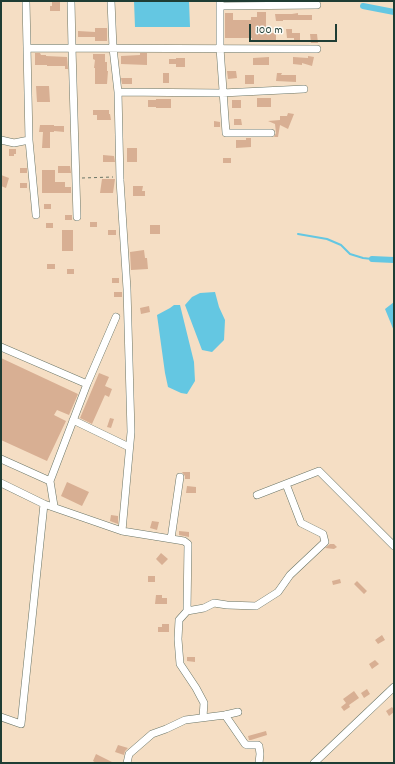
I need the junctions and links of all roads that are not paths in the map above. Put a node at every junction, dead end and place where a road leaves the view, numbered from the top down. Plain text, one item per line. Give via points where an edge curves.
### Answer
1 (26, 1) edge
2 (71, 1) edge
3 (111, 1) edge
4 (220, 3) edge
5 (317, 5) dead end
6 (27, 48) junction
7 (72, 48) junction
8 (113, 48) junction
9 (220, 48) junction
10 (317, 48) dead end
11 (304, 89) dead end
12 (118, 92) junction
13 (222, 92) junction
14 (271, 133) dead end
15 (1, 140) edge
16 (29, 140) junction
17 (36, 215) dead end
18 (77, 217) dead end
19 (116, 317) dead end
20 (1, 346) edge
21 (86, 384) junction
22 (73, 420) junction
23 (130, 447) junction
24 (1, 459) edge
25 (180, 476) dead end
26 (50, 480) junction
27 (1, 483) edge
28 (286, 484) junction
29 (257, 495) dead end
30 (44, 504) junction
31 (54, 506) junction
32 (122, 531) junction
33 (171, 539) junction
34 (394, 546) edge
35 (187, 611) junction
36 (394, 686) edge
37 (238, 712) dead end
38 (225, 715) junction
39 (203, 717) junction
40 (1, 718) edge
41 (127, 763) edge
42 (259, 763) edge
43 (314, 763) edge

1 - 6 street
2 - 7 street
3 - 8 street
4 - 5 street
4 - 9 street
6 - 7 street
6 - 16 street
7 - 8 street
7 - 18 street
8 - 9 street
8 - 12 street
9 - 10 street
9 - 13 street
11 - 13 street
12 - 13 street
12 - 23 street via 127,290
13 - 14 street via 226,133
15 - 16 street via 14,143
16 - 17 street
19 - 21 street
20 - 21 street
21 - 22 street
22 - 23 street
22 - 26 street
23 - 32 street
24 - 26 street
25 - 33 street
26 - 31 street
27 - 30 street
28 - 29 street
28 - 34 street via 319,471
28 - 35 street via 301,523 323,534 326,542 290,575 278,592 256,606 214,603
30 - 31 street
30 - 40 street via 21,724
31 - 32 street
32 - 33 street
33 - 35 street via 188,544
35 - 39 street via 179,620 180,664 204,703
36 - 43 street
37 - 38 street
38 - 39 street
38 - 42 street via 245,744 259,746
39 - 41 street via 185,720 152,734 129,754

